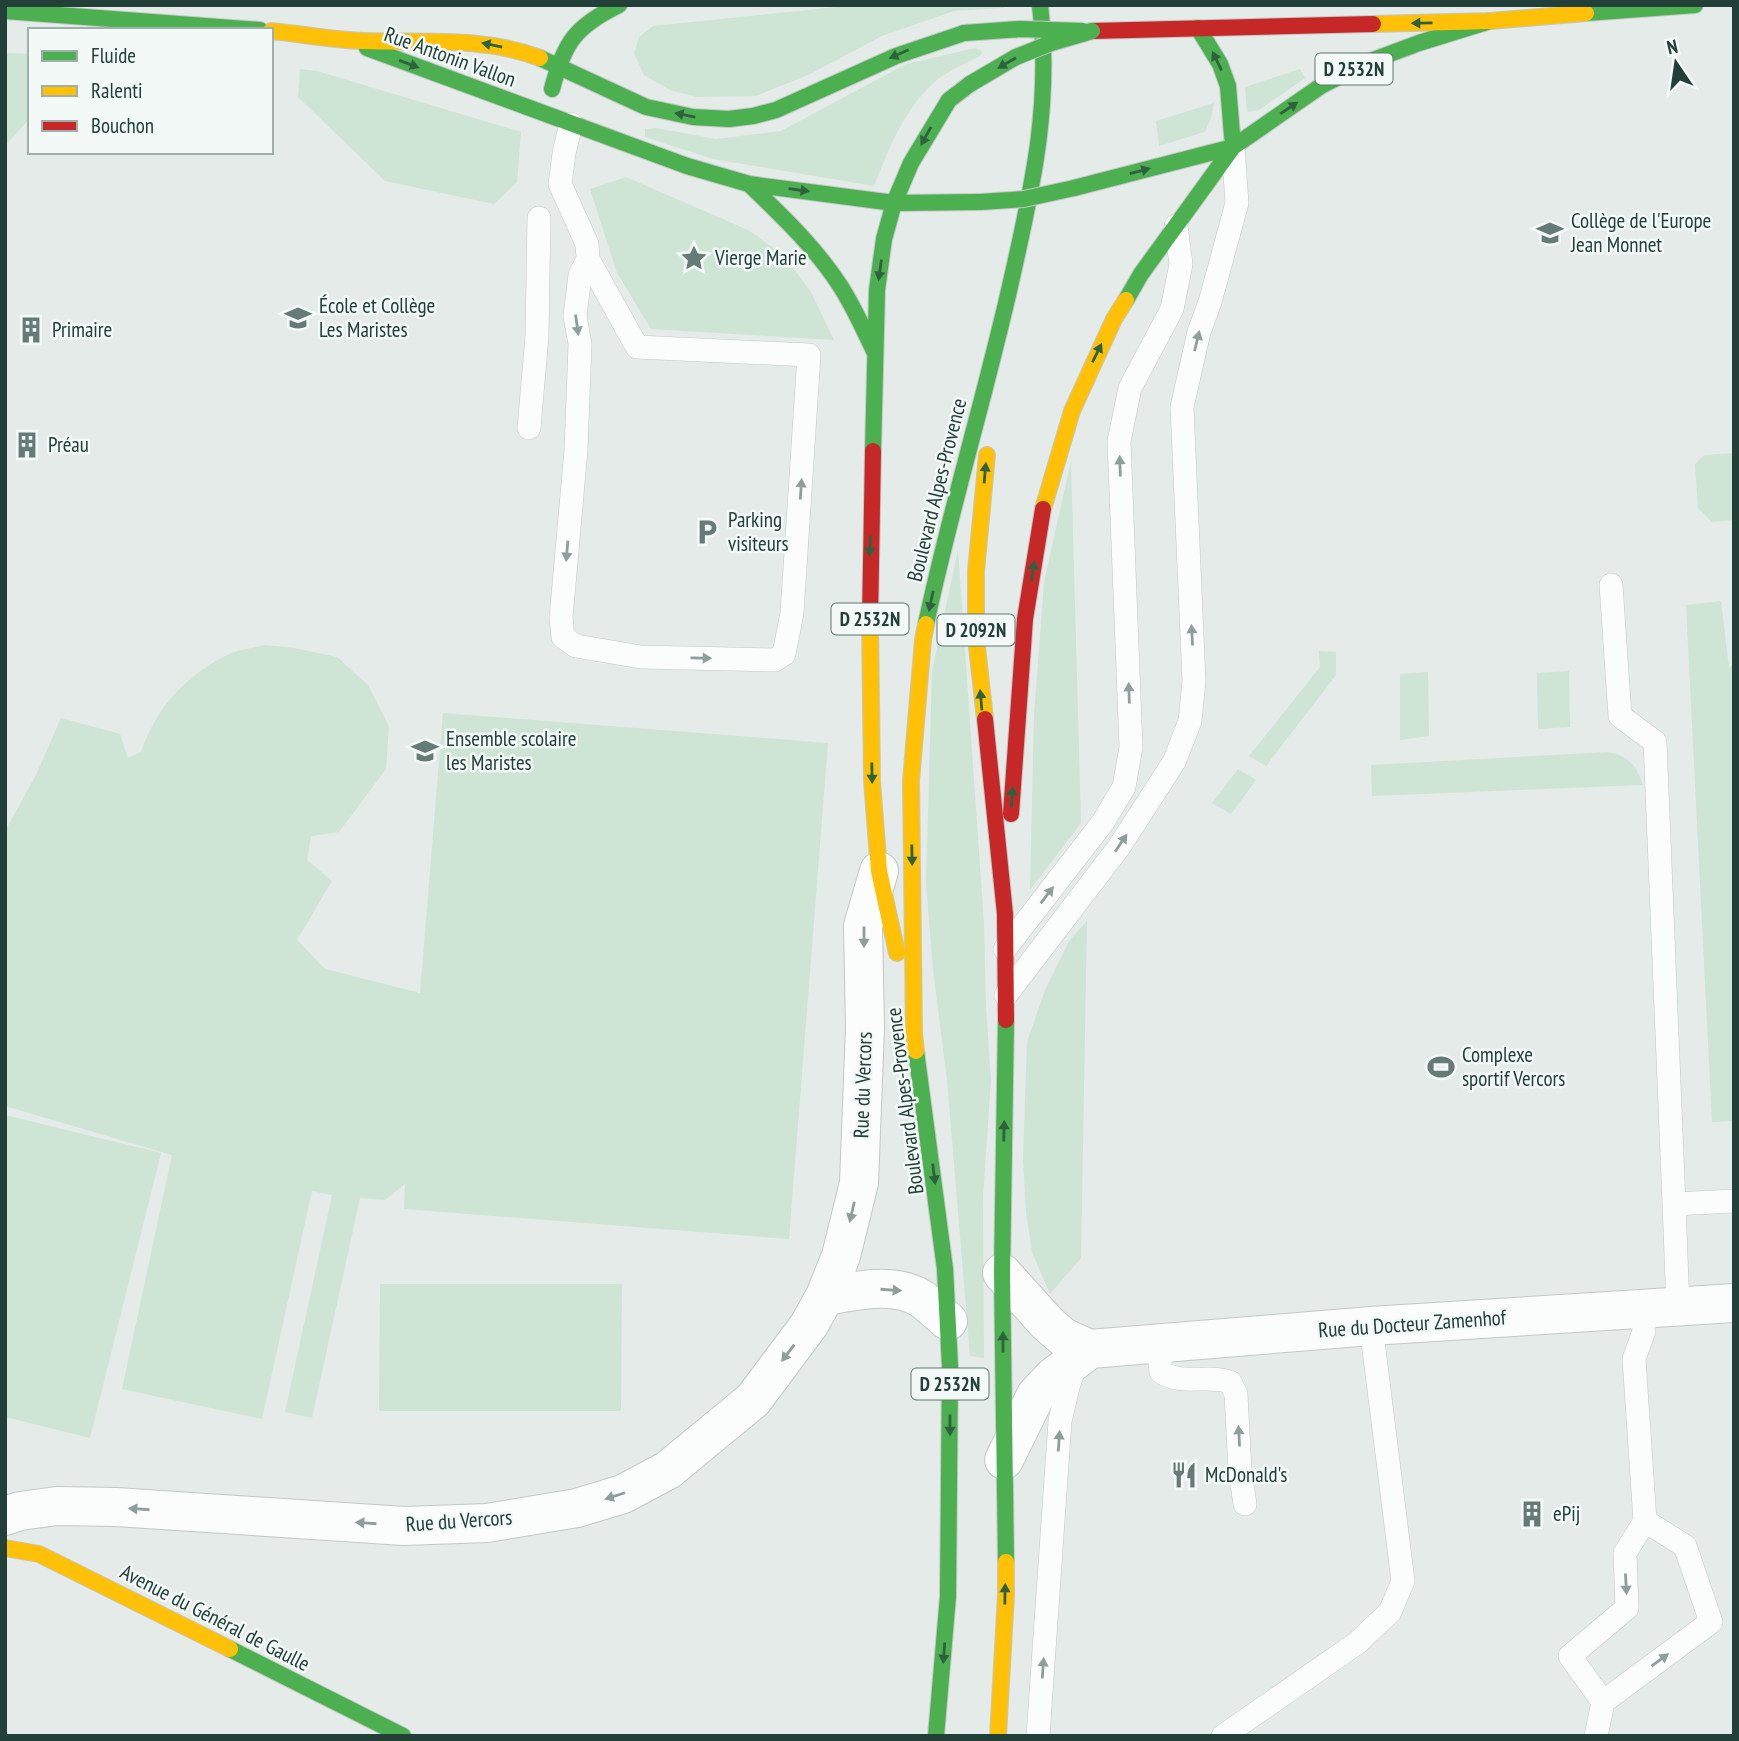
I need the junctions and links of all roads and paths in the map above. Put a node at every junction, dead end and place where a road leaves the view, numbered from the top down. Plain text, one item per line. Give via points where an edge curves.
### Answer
1 (619, 5) edge
2 (1040, 5) edge
3 (1695, 5) edge
4 (5, 11) edge
5 (1490, 21) junction
6 (1198, 27) junction
7 (233, 28) edge
8 (273, 31) edge
9 (1092, 31) junction
10 (345, 40) junction
11 (558, 64) junction
12 (546, 114) junction
13 (571, 124) junction
14 (1233, 147) junction
15 (749, 184) junction
16 (894, 203) junction
17 (538, 218) dead end
18 (1176, 226) junction
19 (588, 259) junction
20 (997, 345) junction
21 (874, 351) junction
22 (529, 428) dead end
23 (1611, 585) dead end
24 (879, 871) junction
25 (1005, 914) junction
26 (1005, 949) junction
27 (1006, 995) junction
28 (914, 1034) junction
29 (1734, 1201) edge
30 (1674, 1204) junction
31 (1002, 1273) junction
32 (825, 1296) junction
33 (1734, 1303) edge
34 (1660, 1308) junction
35 (948, 1321) junction
36 (1371, 1326) junction
37 (1158, 1343) junction
38 (1084, 1353) junction
39 (1004, 1460) junction
40 (1245, 1504) dead end
41 (5, 1516) edge
42 (1645, 1521) junction
43 (5, 1548) edge
44 (1603, 1702) junction
45 (403, 1736) edge
46 (936, 1736) edge
47 (998, 1736) edge
48 (1038, 1736) edge
49 (1223, 1736) edge
50 (1596, 1736) edge

1 - 11 main road via 588,22
2 - 20 main road, Boulevard Alpes-Provence / D 2092N via 1045,48 1042,124
3 - 5 main road, D 2532N
4 - 7 main road
5 -> 6 main road, D 2532N
14 -> 5 main road, D 2532N via 1321,86 1368,62
6 - 9 main road, D 2532N
14 -> 6 main road via 1228,86
8 - 10 main road
9 -> 11 main road, Rue Antonin Vallon, bridge via 1020,29 934,40 788,106 741,118 694,118 646,106
9 -> 16 main road, D 2532N, bridge via 1016,57 949,100 911,163
11 -> 10 main road, Rue Antonin Vallon via 477,41
10 -> 12 main road, Rue Antonin Vallon
11 - 12 main road
12 - 13 main road, Rue Antonin Vallon
13 - 15 main road, Rue Antonin Vallon
13 - 19 lane via 560,184 587,244
16 -> 14 main road, Rue Antonin Vallon, bridge via 1024,199
14 - 18 main road, D 2532N
27 -> 14 lane via 1119,847 1174,762 1190,720 1195,681 1182,407 1237,203
15 -> 16 main road, Rue Antonin Vallon
15 - 21 main road via 807,242 838,283
16 -> 21 main road, D 2532N via 877,290
17 - 22 lane via 537,336
25 -> 18 main road, D 2532N via 1025,619 1042,513 1072,411 1093,361 1141,274
26 -> 18 lane via 1097,829 1124,786 1131,747 1119,441 1130,388 1172,309 1181,264
19 -> 19 lane via 580,275 575,316 580,344 563,637 576,646 641,657 775,660 784,654 792,613 809,355 636,347
25 -> 20 main road, Boulevard Alpes-Provence / D 2092N via 976,638 976,571
20 -> 28 main road, Boulevard Alpes-Provence / D 2092N via 923,640 911,781
21 -> 24 main road, D 2532N via 870,578 872,781
23 - 30 lane via 1620,716 1655,742
24 - 28 main road, D 2532N
24 -> 32 street, Rue du Vercors via 863,926 865,1028 859,1183 841,1256
25 - 26 main road, Boulevard Alpes-Provence / D 2532N
26 - 27 main road, Boulevard Alpes-Provence / D 2532N
31 -> 27 main road, Boulevard Alpes-Provence / D 2532N
28 -> 35 main road, Boulevard Alpes-Provence / D 2532N via 934,1173
29 - 30 lane
30 - 34 lane
31 - 38 street via 1047,1323
39 -> 31 main road, Boulevard Alpes-Provence / D 2532N
32 -> 35 street via 898,1289 921,1298
32 -> 41 street, Rue du Vercors via 753,1399 668,1470 623,1494 577,1508 487,1522 404,1526 103,1507 57,1506
33 - 34 street, Rue du Docteur Zamenhof
34 - 36 street, Rue du Docteur Zamenhof
34 - 42 lane via 1643,1331 1634,1359
35 -> 46 main road, Boulevard Alpes-Provence / D 2532N via 948,1596
36 - 37 street, Rue du Docteur Zamenhof
36 - 49 lane via 1403,1581 1390,1612 1357,1643
37 - 38 street, Rue du Docteur Zamenhof
40 -> 37 lane via 1236,1395 1230,1382 1170,1378 1161,1372
38 - 39 street via 1036,1395
48 -> 38 lane via 1060,1421 1068,1387
47 -> 39 main road, Boulevard Alpes-Provence / D 2532N via 1006,1595
42 -> 44 lane via 1625,1553 1627,1608 1570,1656
44 -> 42 lane via 1711,1622 1685,1546
43 - 45 main road, Avenue du Général de Gaulle via 39,1554
44 - 50 lane

